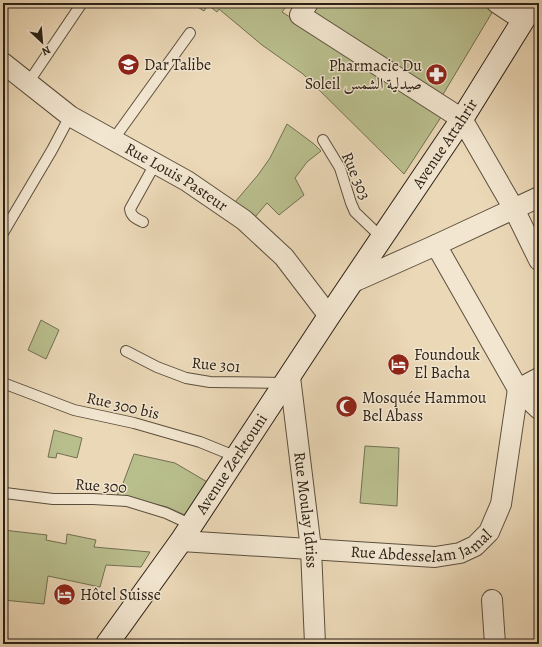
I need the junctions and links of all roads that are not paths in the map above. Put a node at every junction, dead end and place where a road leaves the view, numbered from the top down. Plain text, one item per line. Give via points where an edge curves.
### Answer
1 (82, 3) edge
2 (308, 3) edge
3 (497, 3) edge
4 (528, 11) edge
5 (190, 33) dead end
6 (3, 63) edge
7 (28, 83) junction
8 (70, 116) junction
9 (462, 119) junction
10 (113, 140) junction
11 (323, 140) dead end
12 (155, 164) junction
13 (539, 197) edge
14 (514, 209) junction
15 (143, 222) dead end
16 (3, 233) edge
17 (382, 238) junction
18 (436, 245) junction
19 (539, 260) edge
20 (353, 282) junction
21 (329, 316) junction
22 (126, 351) dead end
23 (539, 378) edge
24 (288, 380) junction
25 (3, 383) edge
26 (518, 389) junction
27 (539, 409) edge
28 (237, 457) junction
29 (4, 493) dead end
30 (187, 533) junction
31 (310, 549) junction
32 (492, 600) dead end
33 (107, 644) edge
34 (315, 644) edge
35 (495, 644) edge

1 - 7 lane
2 - 9 street via 300,15
3 - 4 street
4 - 9 street, Avenue Attahrir
5 - 10 lane
6 - 7 street, Rue Louis Pasteur
7 - 8 street, Rue Louis Pasteur
8 - 10 street, Rue Louis Pasteur
8 - 16 lane
9 - 14 street
9 - 17 street, Avenue Attahrir
10 - 12 street, Rue Louis Pasteur
11 - 17 lane, Rue 303 via 340,168 355,212
12 - 15 lane via 130,209 133,217
12 - 21 street, Rue Louis Pasteur via 187,181 244,220 284,258
13 - 14 street
14 - 18 street
14 - 19 street
17 - 20 street, Avenue Attahrir
18 - 20 street
18 - 26 street
20 - 21 street, Avenue Zerktouni
21 - 24 street, Avenue Zerktouni
22 - 24 lane, Rue 301 via 186,378 210,382
23 - 26 street
24 - 28 street, Avenue Zerktouni
24 - 31 street, Rue Moulay Idriss
25 - 28 lane, Rue 300 bis via 74,410 134,423 193,440
26 - 27 street
26 - 31 street, Rue Abdesselam Jamal via 501,504 489,532 475,546 460,553 435,557
28 - 30 street, Avenue Zerktouni
29 - 30 lane, Rue 300 via 52,499 127,501 166,513
30 - 31 street, Rue Abdesselam Jamal
30 - 33 street, Avenue Zerktouni
31 - 34 street, Rue Moulay Idriss
32 - 35 street

